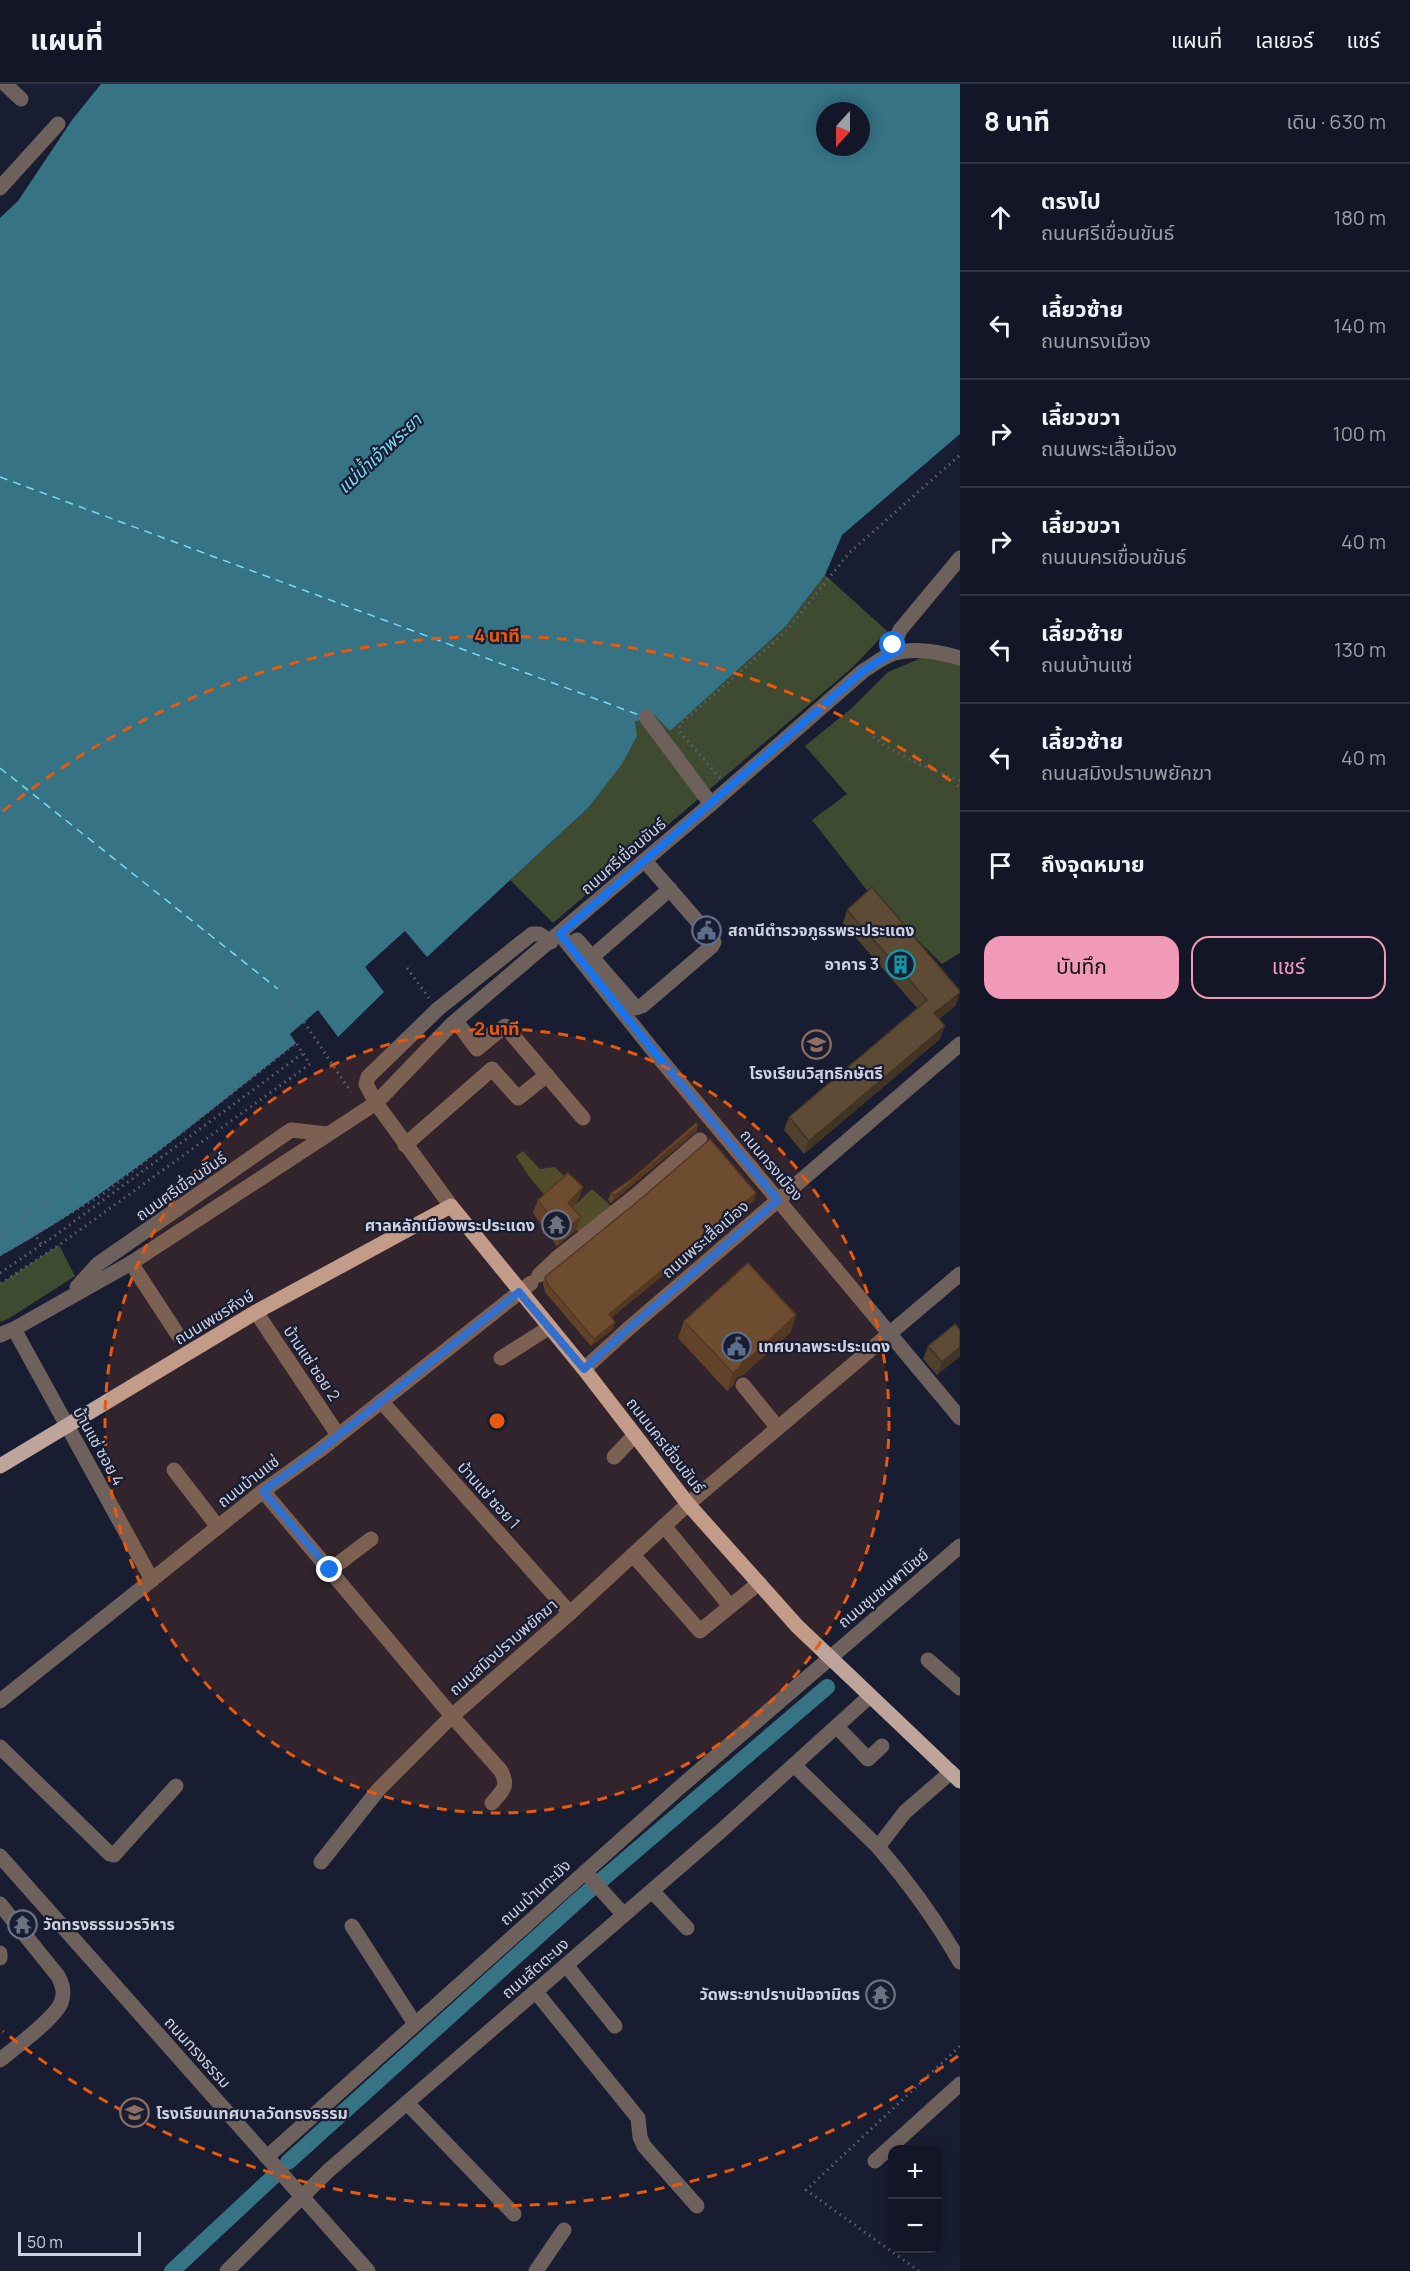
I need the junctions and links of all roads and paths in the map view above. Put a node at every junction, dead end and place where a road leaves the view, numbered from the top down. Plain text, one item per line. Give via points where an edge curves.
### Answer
1 (5, 84) edge
2 (21, 99) dead end
3 (58, 124) dead end
4 (0, 188) edge
5 (960, 455) edge
6 (960, 558) edge
7 (890, 654) junction
8 (960, 658) edge
9 (646, 717) dead end
10 (873, 737) dead end
11 (960, 781) edge
12 (729, 788) junction
13 (711, 804) junction
14 (645, 861) junction
15 (670, 889) junction
16 (559, 935) junction
17 (592, 957) junction
18 (278, 989) dead end
19 (456, 1021) junction
20 (960, 1044) edge
21 (477, 1049) junction
22 (302, 1053) junction
23 (492, 1069) junction
24 (547, 1075) junction
25 (370, 1107) junction
26 (583, 1118) dead end
27 (327, 1134) junction
28 (700, 1140) dead end
29 (405, 1145) junction
30 (71, 1186) dead end
31 (205, 1191) junction
32 (778, 1200) junction
33 (451, 1206) junction
34 (216, 1207) junction
35 (23, 1218) junction
36 (0, 1234) edge
37 (42, 1245) junction
38 (0, 1254) edge
39 (131, 1263) junction
40 (0, 1273) edge
41 (960, 1274) edge
42 (530, 1283) junction
43 (0, 1284) edge
44 (67, 1297) junction
45 (256, 1312) junction
46 (550, 1327) junction
47 (7, 1332) edge
48 (890, 1334) junction
49 (178, 1335) dead end
50 (501, 1358) dead end
51 (584, 1369) junction
52 (743, 1385) dead end
53 (381, 1401) junction
54 (960, 1418) edge
55 (68, 1425) junction
56 (778, 1428) junction
57 (338, 1435) junction
58 (635, 1435) junction
59 (614, 1457) dead end
60 (0, 1466) edge
61 (174, 1470) dead end
62 (263, 1491) junction
63 (688, 1504) junction
64 (664, 1526) junction
65 (218, 1527) junction
66 (371, 1539) dead end
67 (960, 1546) edge
68 (633, 1555) junction
69 (330, 1570) junction
70 (152, 1580) junction
71 (759, 1583) junction
72 (730, 1606) junction
73 (570, 1612) junction
74 (829, 1658) junction
75 (928, 1660) dead end
76 (960, 1688) edge
77 (870, 1696) junction
78 (0, 1701) edge
79 (452, 1716) junction
80 (837, 1727) junction
81 (882, 1746) dead end
82 (0, 1747) edge
83 (795, 1765) junction
84 (955, 1777) edge
85 (176, 1786) dead end
86 (492, 1803) dead end
87 (878, 1847) junction
88 (0, 1856) edge
89 (321, 1862) dead end
90 (587, 1875) junction
91 (652, 1891) junction
92 (0, 1904) edge
93 (624, 1915) junction
94 (352, 1926) dead end
95 (687, 1928) dead end
96 (955, 1939) edge
97 (0, 1953) edge
98 (0, 1958) edge
99 (960, 1962) edge
100 (566, 1965) junction
101 (536, 1992) junction
102 (415, 2024) junction
103 (615, 2026) dead end
104 (0, 2060) edge
105 (960, 2084) edge
106 (407, 2103) junction
107 (267, 2157) junction
108 (874, 2161) dead end
109 (302, 2196) junction
110 (697, 2206) dead end
111 (514, 2214) dead end
112 (564, 2230) dead end
113 (227, 2271) edge
114 (368, 2271) edge
115 (536, 2271) edge

1 - 2 street
3 - 4 street
5 - 12 path via 849,553 788,629 680,724 679,731
6 - 7 street via 900,630
7 - 8 street, ถนนศรีเขื่อนขันธ์ via 940,652
7 - 12 street, ถนนศรีเขื่อนขันธ์ via 863,671
9 - 13 street
10 - 11 path via 898,755
12 - 13 street, ถนนศรีเขื่อนขันธ์
13 - 14 street, ถนนศรีเขื่อนขันธ์
14 - 15 street
14 - 16 street, ถนนศรีเขื่อนขันธ์
15 - 17 street
15 - 17 street via 712,938 712,946 639,1008
16 - 17 street
16 - 19 street, ถนนศรีเขื่อนขันธ์
16 - 25 street, ถนนนครเขื่อนขันธ์ via 532,934 438,1009 368,1077
16 - 32 street, ถนนทรงเมือง
18 - 25 path
19 - 21 street
19 - 25 street, ถนนศรีเขื่อนขันธ์
20 - 32 street, ถนนพระเสื้อเมือง
21 - 23 street
21 - 24 street via 505,1026
22 - 37 path
22 - 38 path via 296,1043 103,1194
22 - 43 path via 310,1064
23 - 24 street via 518,1098
23 - 29 street
24 - 26 street
25 - 27 street, ถนนศรีเขื่อนขันธ์
25 - 29 street, ถนนนครเขื่อนขันธ์
27 - 31 street, ถนนศรีเขื่อนขันธ์ via 291,1130
27 - 34 street, ถนนศรีเขื่อนขันธ์
28 - 42 street, ถนนบ้านแซ่
29 - 33 street, ถนนนครเขื่อนขันธ์
30 - 35 path
31 - 34 street
31 - 44 street, ถนนศรีเขื่อนขันธ์ via 98,1264
32 - 48 street, ถนนทรงเมือง
32 - 51 street, ถนนพระเสื้อเมือง
33 - 42 main road, ถนนนครเขื่อนขันธ์
33 - 45 main road, ถนนเพชรหึงษ์
34 - 39 street, ถนนศรีเขื่อนขันธ์
35 - 36 path
35 - 37 path
37 - 40 path
39 - 44 street, ถนนศรีเขื่อนขันธ์
39 - 49 street
41 - 48 street, ถนนสมิงปราบพยัคฆา
42 - 46 main road, ถนนนครเขื่อนขันธ์
42 - 53 street, ถนนบ้านแซ่
44 - 47 street, ถนนศรีเขื่อนขันธ์
45 - 55 main road, ถนนเพชรหึงษ์
45 - 57 street, บ้านแซ่ ซอย 2
46 - 50 street
46 - 51 main road, ถนนนครเขื่อนขันธ์
47 - 55 street, บ้านแซ่ ซอย 4
48 - 54 street, ถนนทรงเมือง
48 - 56 street, ถนนสมิงปราบพยัคฆา
51 - 58 main road, ถนนนครเขื่อนขันธ์
52 - 56 street
53 - 57 street, ถนนบ้านแซ่
53 - 73 street, บ้านแซ่ ซอย 1
55 - 60 main road, ถนนเพชรหึงษ์
55 - 70 street, บ้านแซ่ ซอย 4
56 - 63 street, ถนนสมิงปราบพยัคฆา
57 - 62 street, ถนนบ้านแซ่
58 - 59 street
58 - 63 main road, ถนนนครเขื่อนขันธ์
61 - 65 street
62 - 65 street, ถนนบ้านแซ่
62 - 69 street, ถนนสมิงปราบพยัคฆา
63 - 64 street, ถนนสมิงปราบพยัคฆา
63 - 71 main road, ถนนนครเขื่อนขันธ์
64 - 68 street, ถนนสมิงปราบพยัคฆา
64 - 72 street
65 - 70 street, ถนนบ้านแซ่
66 - 69 street
67 - 74 street, ถนนชุมชนพานิชย์
68 - 72 street via 700,1632
68 - 73 street, ถนนสมิงปราบพยัคฆา
69 - 79 street, ถนนสมิงปราบพยัคฆา
70 - 78 street, ถนนบ้านแซ่
71 - 72 street
71 - 74 main road, ถนนนครเขื่อนขันธ์
73 - 79 street, ถนนสมิงปราบพยัคฆา
74 - 77 main road, ถนนนครเขื่อนขันธ์
74 - 90 street, ถนนบ้านทะมัง
75 - 76 street
77 - 80 street, ถนนสัตตะนง
77 - 84 main road, ถนนนครเขื่อนขันธ์
79 - 86 street via 506,1781
79 - 89 street via 379,1789
80 - 81 street via 868,1759
80 - 83 street, ถนนสัตตะนง
82 - 85 street via 114,1855
83 - 87 street
83 - 91 street, ถนนสัตตะนง
84 - 87 street via 905,1812
87 - 96 street via 940,1926
88 - 107 street, ถนนทรงธรรม
90 - 93 street
90 - 102 street, ถนนบ้านทะมัง
91 - 93 street, ถนนสัตตะนง
91 - 95 street
92 - 104 street via 64,1987 61,2003 49,2018
93 - 100 street, ถนนสัตตะนง
94 - 102 street
96 - 99 street
97 - 98 street
100 - 101 street, ถนนสัตตะนง
100 - 103 street
101 - 106 street, ถนนสัตตะนง
101 - 110 street via 638,2118 644,2146
102 - 107 street, ถนนบ้านทะมัง
105 - 108 street
106 - 109 street, ถนนสัตตะนง
106 - 111 street
107 - 109 street, ถนนทรงธรรม
109 - 113 street, ถนนสัตตะนง
109 - 114 street, ถนนทรงธรรม
112 - 115 street

